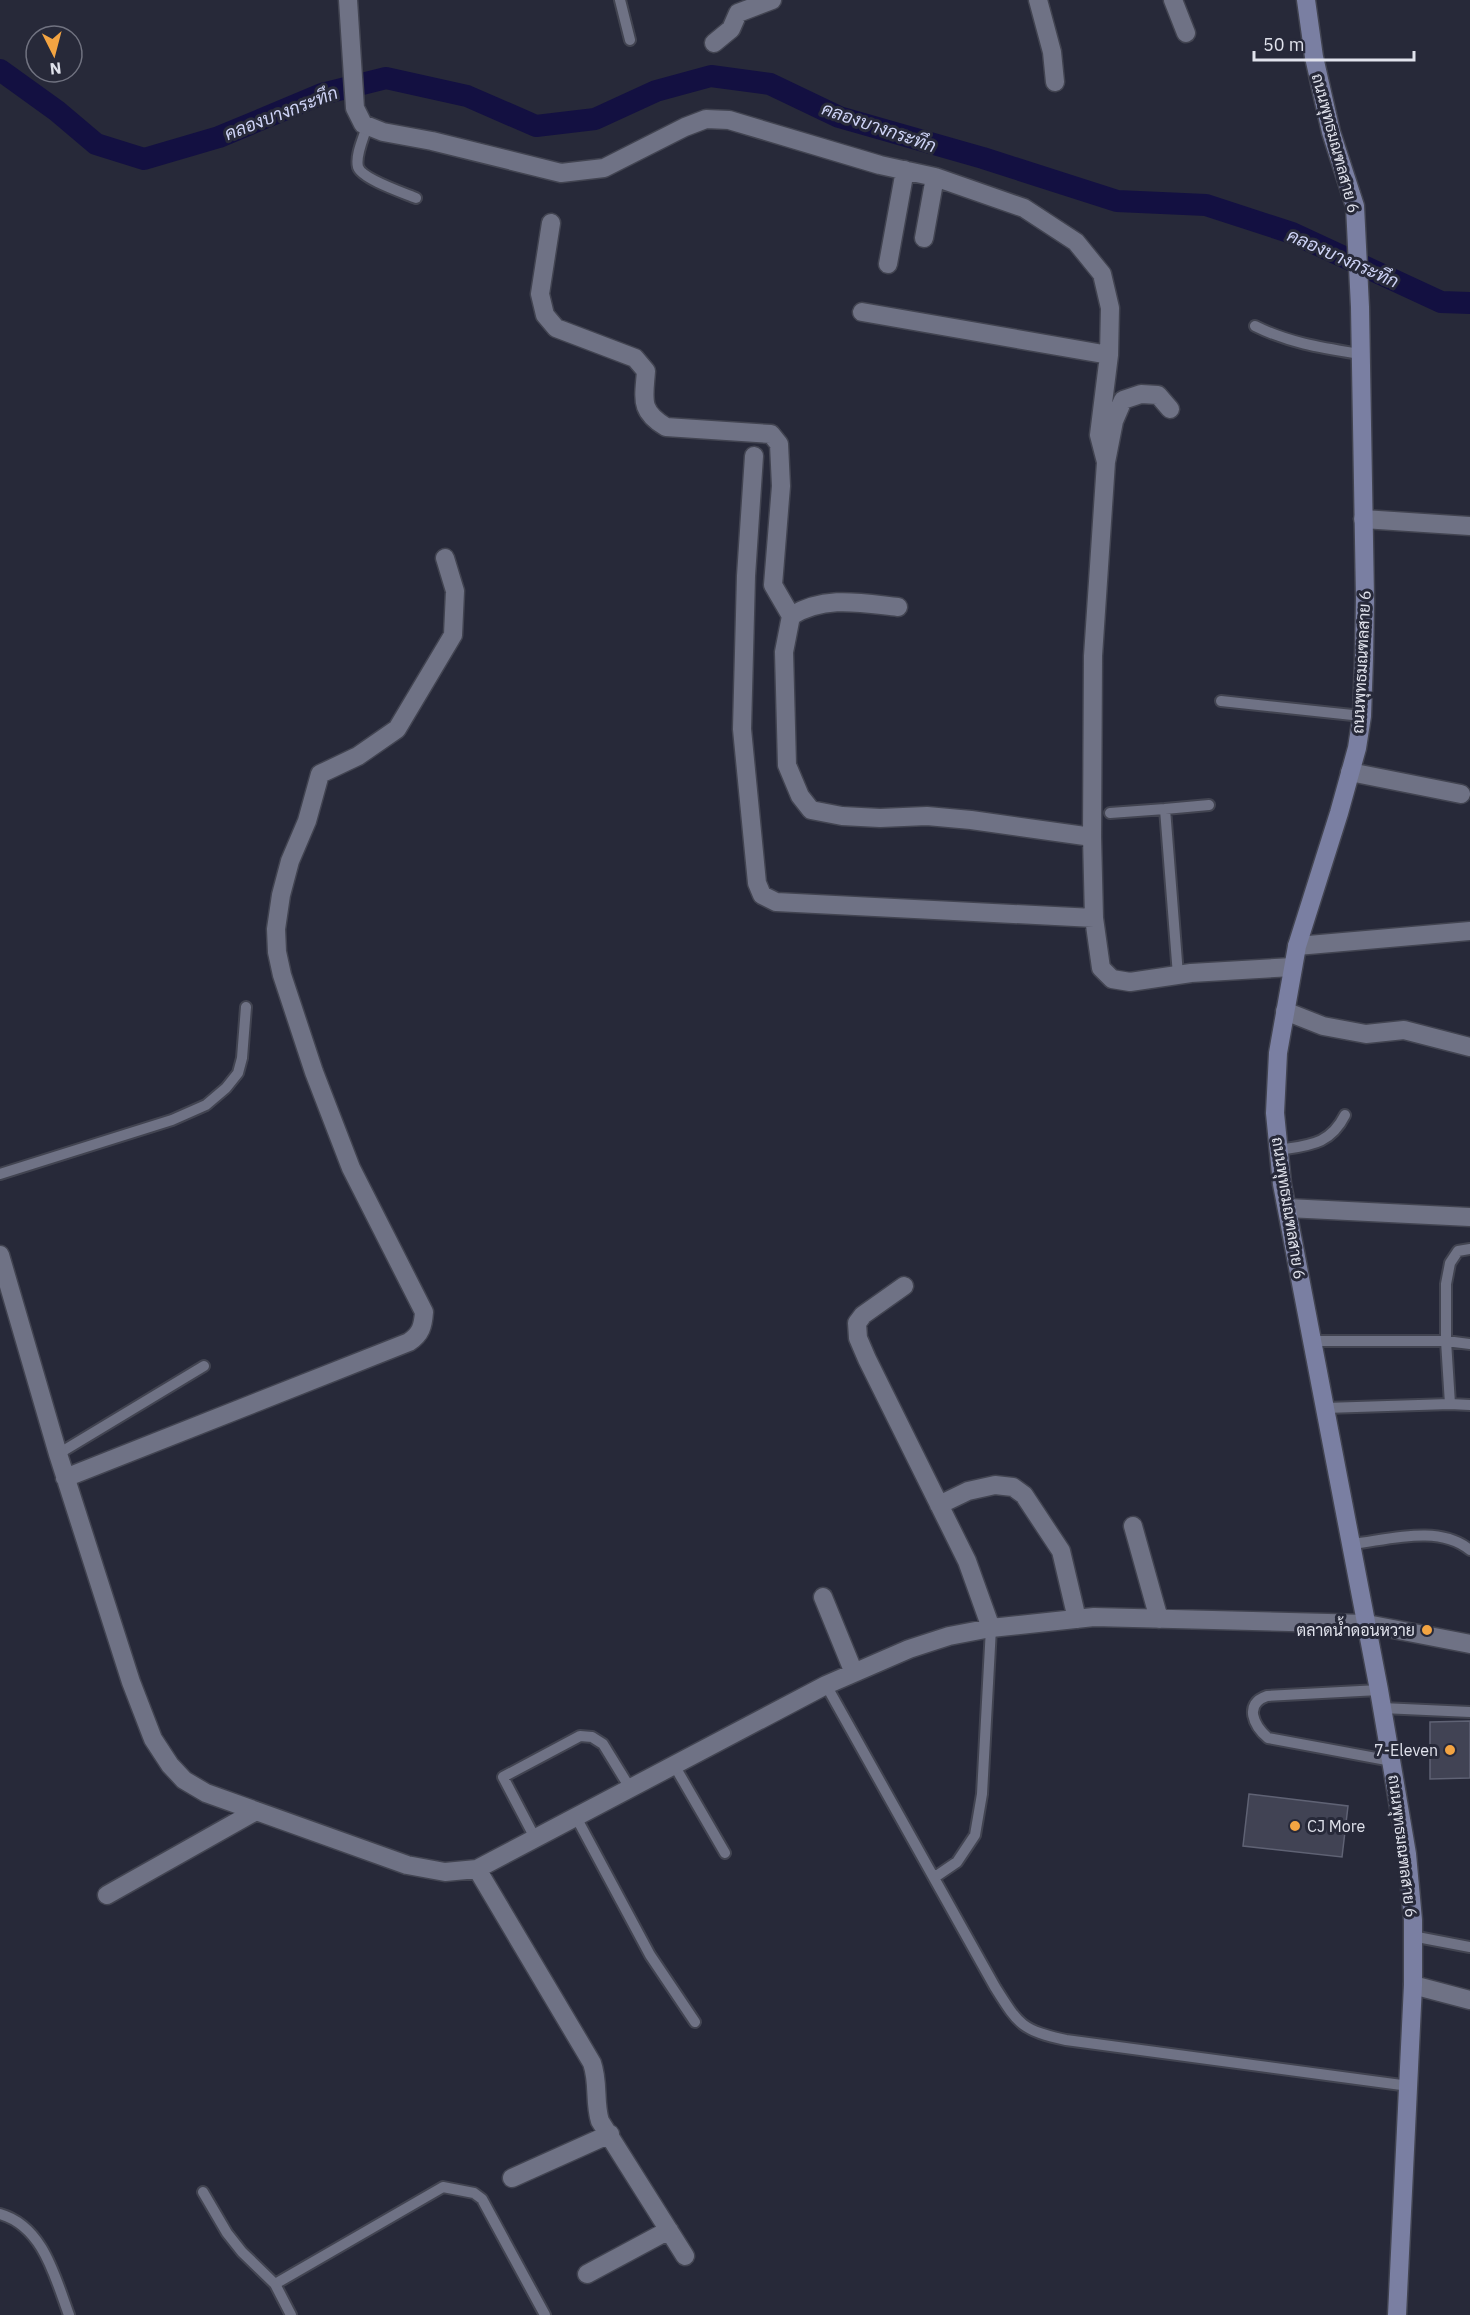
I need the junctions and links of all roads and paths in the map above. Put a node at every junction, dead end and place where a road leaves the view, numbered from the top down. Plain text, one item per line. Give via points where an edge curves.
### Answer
1 (348, 0) edge
2 (620, 0) edge
3 (772, 0) edge
4 (1038, 0) edge
5 (1173, 0) edge
6 (1306, 0) edge
7 (1186, 33) dead end
8 (630, 40) dead end
9 (714, 43) dead end
10 (1055, 82) dead end
11 (367, 126) junction
12 (905, 170) junction
13 (935, 177) junction
14 (416, 198) dead end
15 (551, 223) dead end
16 (924, 238) dead end
17 (888, 264) dead end
18 (862, 312) dead end
19 (1255, 326) dead end
20 (1360, 354) junction
21 (1110, 355) junction
22 (1170, 409) dead end
23 (754, 456) dead end
24 (1106, 462) junction
25 (1363, 519) junction
26 (1470, 526) edge
27 (445, 558) dead end
28 (898, 608) dead end
29 (791, 616) junction
30 (1221, 701) dead end
31 (1362, 717) junction
32 (1350, 772) junction
33 (1461, 794) dead end
34 (1209, 805) dead end
35 (1165, 808) junction
36 (1110, 813) dead end
37 (1092, 837) junction
38 (1094, 918) junction
39 (1470, 931) edge
40 (1297, 946) junction
41 (1293, 967) junction
42 (1178, 975) junction
43 (246, 1007) dead end
44 (1285, 1011) junction
45 (1470, 1047) edge
46 (1345, 1115) dead end
47 (1279, 1150) junction
48 (0, 1174) edge
49 (1287, 1208) junction
50 (1470, 1217) edge
51 (1470, 1249) edge
52 (0, 1255) edge
53 (904, 1286) dead end
54 (7, 1311) edge
55 (1313, 1341) junction
56 (1446, 1341) junction
57 (1470, 1344) edge
58 (204, 1366) dead end
59 (1450, 1404) junction
60 (1470, 1406) edge
61 (1325, 1408) junction
62 (58, 1454) junction
63 (65, 1478) junction
64 (939, 1505) junction
65 (1133, 1526) dead end
66 (1352, 1544) junction
67 (1470, 1550) edge
68 (823, 1598) dead end
69 (1077, 1618) junction
70 (1159, 1618) junction
71 (1367, 1624) junction
72 (991, 1628) junction
73 (1470, 1644) edge
74 (854, 1673) junction
75 (826, 1685) junction
76 (1381, 1699) junction
77 (1470, 1712) edge
78 (1392, 1761) junction
79 (674, 1765) junction
80 (630, 1788) junction
81 (256, 1811) junction
82 (576, 1817) junction
83 (535, 1838) junction
84 (725, 1853) dead end
85 (477, 1869) junction
86 (935, 1877) junction
87 (107, 1895) dead end
88 (1412, 1936) junction
89 (1470, 1947) edge
90 (1413, 1984) junction
91 (1470, 2000) edge
92 (695, 2022) dead end
93 (1408, 2086) junction
94 (609, 2134) junction
95 (513, 2178) dead end
96 (203, 2192) dead end
97 (0, 2214) edge
98 (669, 2230) junction
99 (685, 2256) dead end
100 (587, 2274) dead end
101 (275, 2284) junction
102 (69, 2315) edge
103 (291, 2315) edge
104 (545, 2315) edge
105 (1397, 2315) edge

1 - 11 street via 355,108
2 - 8 lane
3 - 9 street via 738,13 731,29
4 - 10 street via 1052,52
5 - 7 street
6 - 20 main road, ถนนพุทธมณฑลสาย 6 via 1331,132 1355,206
11 - 12 street via 561,173 604,168 705,119 729,120
11 - 14 lane via 358,167 364,175
12 - 13 street
12 - 17 street
13 - 16 street
13 - 21 street via 1024,208 1076,242 1102,274 1110,308
15 - 29 street via 540,294 545,315 556,328 635,358 646,371 644,400 651,418 666,427 771,434 779,444 781,486 773,585
18 - 21 street
19 - 20 lane via 1277,337
20 - 25 main road, ถนนพุทธมณฑลสาย 6
21 - 24 street via 1099,435
22 - 24 street via 1158,395 1141,394 1123,400 1114,421
23 - 38 street via 742,729 757,883 762,895 776,902
24 - 37 street via 1093,656
25 - 26 street
25 - 31 main road, ถนนพุทธมณฑลสาย 6
27 - 63 street via 455,591 453,634 397,729 358,756 320,774 280,895 276,928 282,975 351,1168 424,1312 419,1335
28 - 29 street via 838,601 813,605
29 - 37 street via 784,652 787,765 800,796 812,810 851,817 971,820
30 - 31 lane
31 - 32 main road, ถนนพุทธมณฑลสาย 6
32 - 33 street
32 - 40 main road, ถนนพุทธมณฑลสาย 6
34 - 35 lane
35 - 36 lane
35 - 42 lane
37 - 38 street
38 - 42 street via 1101,968 1112,979 1130,982
39 - 40 street
40 - 41 main road, ถนนพุทธมณฑลสาย 6
41 - 42 street
41 - 44 main road, ถนนพุทธมณฑลสาย 6
43 - 48 lane via 238,1073 206,1105 172,1120
44 - 45 street via 1323,1026 1366,1034 1404,1030
44 - 47 main road, ถนนพุทธมณฑลสาย 6 via 1275,1113
46 - 47 lane via 1329,1136 1313,1144
47 - 49 main road, ถนนพุทธมณฑลสาย 6
49 - 50 street
49 - 55 main road, ถนนพุทธมณฑลสาย 6
51 - 56 lane via 1458,1251 1450,1263
52 - 54 street
53 - 64 street via 863,1315 857,1323 858,1338
54 - 62 street
55 - 56 lane
55 - 61 main road, ถนนพุทธมณฑลสาย 6
56 - 57 lane
56 - 59 lane
58 - 62 lane
59 - 60 lane
59 - 61 lane
61 - 66 main road, ถนนพุทธมณฑลสาย 6
62 - 63 street
63 - 81 street via 107,1614 153,1738 184,1780
64 - 69 street via 968,1491 995,1485 1013,1487 1024,1495 1061,1551
64 - 72 street via 967,1561
65 - 70 street
66 - 67 lane via 1442,1537
66 - 71 main road, ถนนพุทธมณฑลสาย 6
68 - 74 street
69 - 70 street
69 - 72 street
70 - 71 street
71 - 73 street
71 - 76 main road, ถนนพุทธมณฑลสาย 6
72 - 74 street via 909,1649
72 - 86 lane via 982,1794 975,1835 957,1862
74 - 75 street
75 - 79 street
75 - 86 lane
76 - 77 lane
76 - 78 main road, ถนนพุทธมณฑลสาย 6
76 - 78 lane via 1267,1696 1254,1705 1252,1718 1268,1738
78 - 88 main road, ถนนพุทธมณฑลสาย 6 via 1407,1854
79 - 80 street
79 - 84 lane
80 - 82 street
80 - 83 lane via 603,1744 580,1736 503,1777
81 - 85 street via 407,1865 445,1872
81 - 87 street
82 - 83 street
82 - 92 lane via 650,1955
83 - 85 street
85 - 94 street via 592,2063 597,2078 597,2111
86 - 93 lane via 1011,2011 1020,2024 1039,2034
88 - 89 lane
88 - 90 main road, ถนนพุทธมณฑลสาย 6
90 - 91 street
90 - 93 main road, ถนนพุทธมณฑลสาย 6
93 - 105 main road, ถนนพุทธมณฑลสาย 6
94 - 95 street
94 - 98 street
96 - 101 lane via 227,2233
97 - 102 lane via 11,2217 35,2236
98 - 99 street
98 - 100 street
101 - 103 lane
101 - 104 lane via 443,2187 474,2193 482,2199

